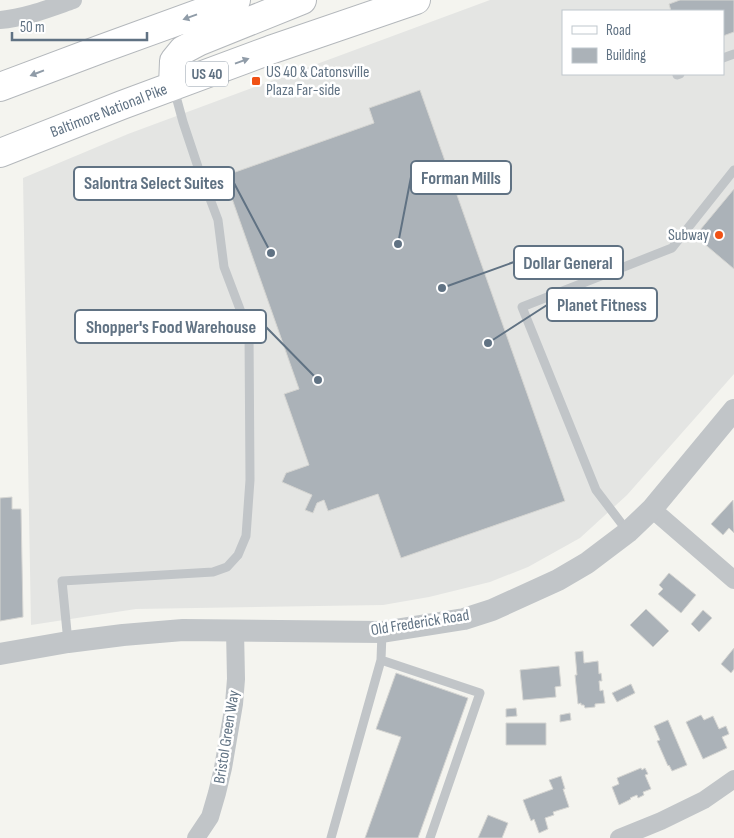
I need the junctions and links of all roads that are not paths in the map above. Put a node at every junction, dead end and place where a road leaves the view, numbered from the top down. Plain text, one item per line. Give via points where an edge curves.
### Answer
1 (73, 0) edge
2 (236, 0) edge
3 (302, 0) edge
4 (416, 0) edge
5 (37, 6) edge
6 (0, 20) edge
7 (173, 86) junction
8 (0, 87) edge
9 (122, 104) junction
10 (0, 153) edge
11 (0, 164) edge
12 (734, 170) edge
13 (734, 410) edge
14 (652, 509) junction
15 (628, 532) junction
16 (734, 580) edge
17 (236, 630) junction
18 (382, 632) junction
19 (68, 642) junction
20 (0, 654) edge
21 (381, 660) junction
22 (734, 779) edge
23 (196, 838) edge
24 (331, 838) edge
25 (430, 838) edge
26 (620, 838) edge

1 - 5 street
2 -> 8 main road
3 - 7 main road via 183,50 174,61
7 -> 4 main road, Baltimore National Pike / US 40
5 - 6 street
7 - 9 main road, Baltimore National Pike / US 40
7 - 19 lane via 218,220 224,267 249,333 250,480 246,536 238,555 227,567 213,572 62,582
9 - 10 main road, Baltimore National Pike / US 40
9 - 11 main road
12 - 15 lane via 672,248 522,307 596,490
13 - 14 street, Old Frederick Road
14 - 15 street, Old Frederick Road
14 - 16 street
15 - 18 street, Old Frederick Road via 558,580 492,610 464,619
17 - 18 street, Old Frederick Road
17 - 19 street, Old Frederick Road via 183,630
17 - 23 street, Bristol Green Way via 234,704 223,768 210,817
18 - 21 lane
19 - 20 street, Old Frederick Road
21 - 24 lane
21 - 25 lane via 480,693
22 - 26 street via 704,800

